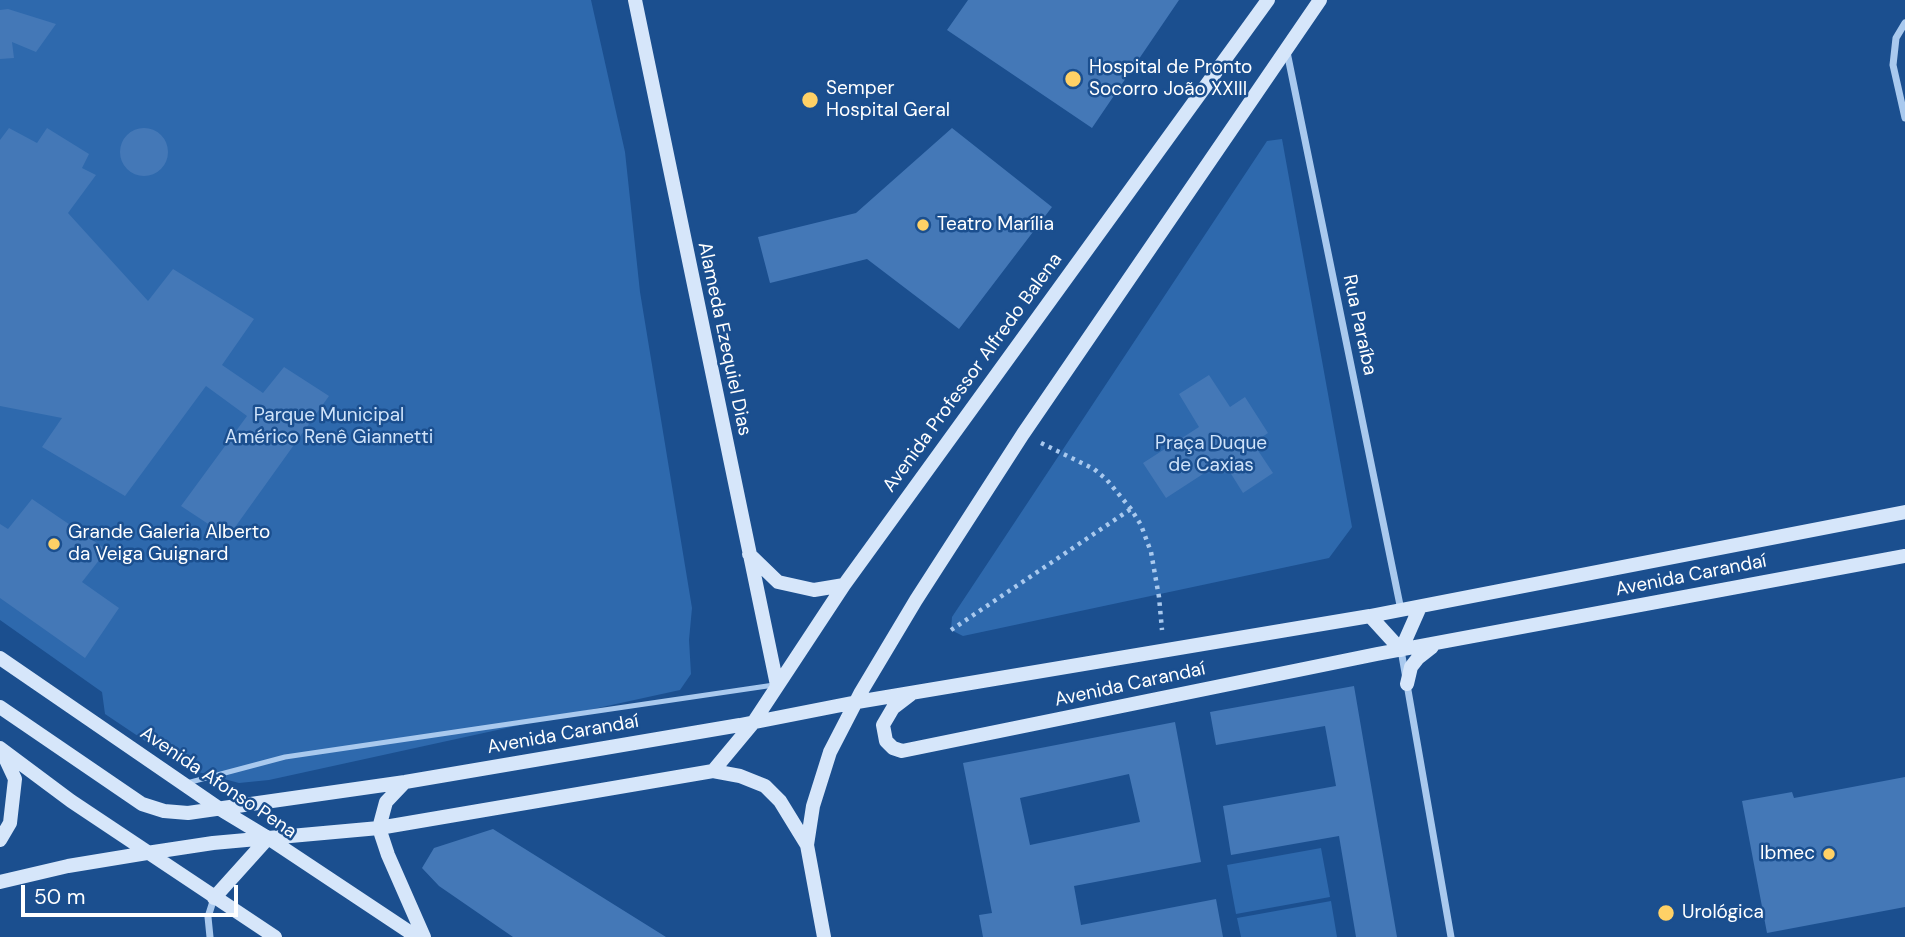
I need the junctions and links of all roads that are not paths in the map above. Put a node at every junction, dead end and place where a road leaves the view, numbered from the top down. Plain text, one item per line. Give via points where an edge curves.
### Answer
1 (635, 0) edge
2 (1268, 0) edge
3 (1320, 0) edge
4 (1905, 23) edge
5 (1286, 47) junction
6 (1905, 118) edge
7 (1905, 512) edge
8 (748, 553) junction
9 (1905, 556) edge
10 (844, 585) junction
11 (1420, 607) junction
12 (1402, 610) junction
13 (1370, 616) junction
14 (1439, 643) junction
15 (1401, 650) junction
16 (0, 658) edge
17 (1408, 684) junction
18 (777, 685) junction
19 (911, 694) junction
20 (857, 702) junction
21 (0, 707) edge
22 (753, 723) junction
23 (0, 748) edge
24 (713, 771) junction
25 (405, 782) junction
26 (185, 783) junction
27 (220, 809) junction
28 (379, 828) junction
29 (268, 838) junction
30 (0, 840) edge
31 (807, 845) junction
32 (147, 853) junction
33 (0, 882) edge
34 (214, 898) junction
35 (210, 937) edge
36 (275, 937) edge
37 (417, 937) edge
38 (424, 937) edge
39 (824, 937) edge
40 (1451, 937) edge

1 - 8 street, Alameda Ezequiel Dias
2 - 10 street, Avenida Professor Alfredo Balena
3 - 5 street
4 - 6 street via 1896,38 1893,65
5 - 12 street, Rua Paraíba
5 - 20 street via 1023,434 916,600
7 - 11 street, Avenida Carandaí
8 - 10 street via 778,582 814,590
8 - 18 street, Alameda Ezequiel Dias
9 - 14 street, Avenida Carandaí
10 - 18 street, Avenida Professor Alfredo Balena
11 - 12 street, Avenida Carandaí
11 - 15 street
12 - 13 street, Avenida Carandaí
13 - 15 street
13 - 19 street, Avenida Carandaí
14 - 15 street, Avenida Carandaí
14 - 17 street via 1411,667
15 - 17 street
15 - 19 street, Avenida Carandaí via 902,751 886,741 883,725 893,708
16 - 26 street, Avenida Afonso Pena
17 - 40 street
18 - 22 street, Avenida Professor Alfredo Balena
18 - 26 lane via 285,757
19 - 20 street, Avenida Carandaí
20 - 22 street, Avenida Carandaí
20 - 31 street via 830,752 813,806
21 - 27 street, Avenida Carandaí via 142,804 188,813
22 - 24 street, Avenida Professor Alfredo Balena
22 - 25 street, Avenida Carandaí
23 - 30 street via 15,779 10,823
23 - 32 street
24 - 28 street
24 - 31 street via 765,786 780,801
25 - 27 street, Avenida Carandaí
25 - 28 street via 386,802
26 - 27 street, Avenida Afonso Pena
27 - 29 street, Avenida Afonso Pena
28 - 29 street
28 - 38 street
29 - 32 street
29 - 34 street
29 - 37 street, Avenida Afonso Pena
31 - 39 street
32 - 33 street
32 - 34 street
34 - 35 street via 208,916
34 - 36 street

